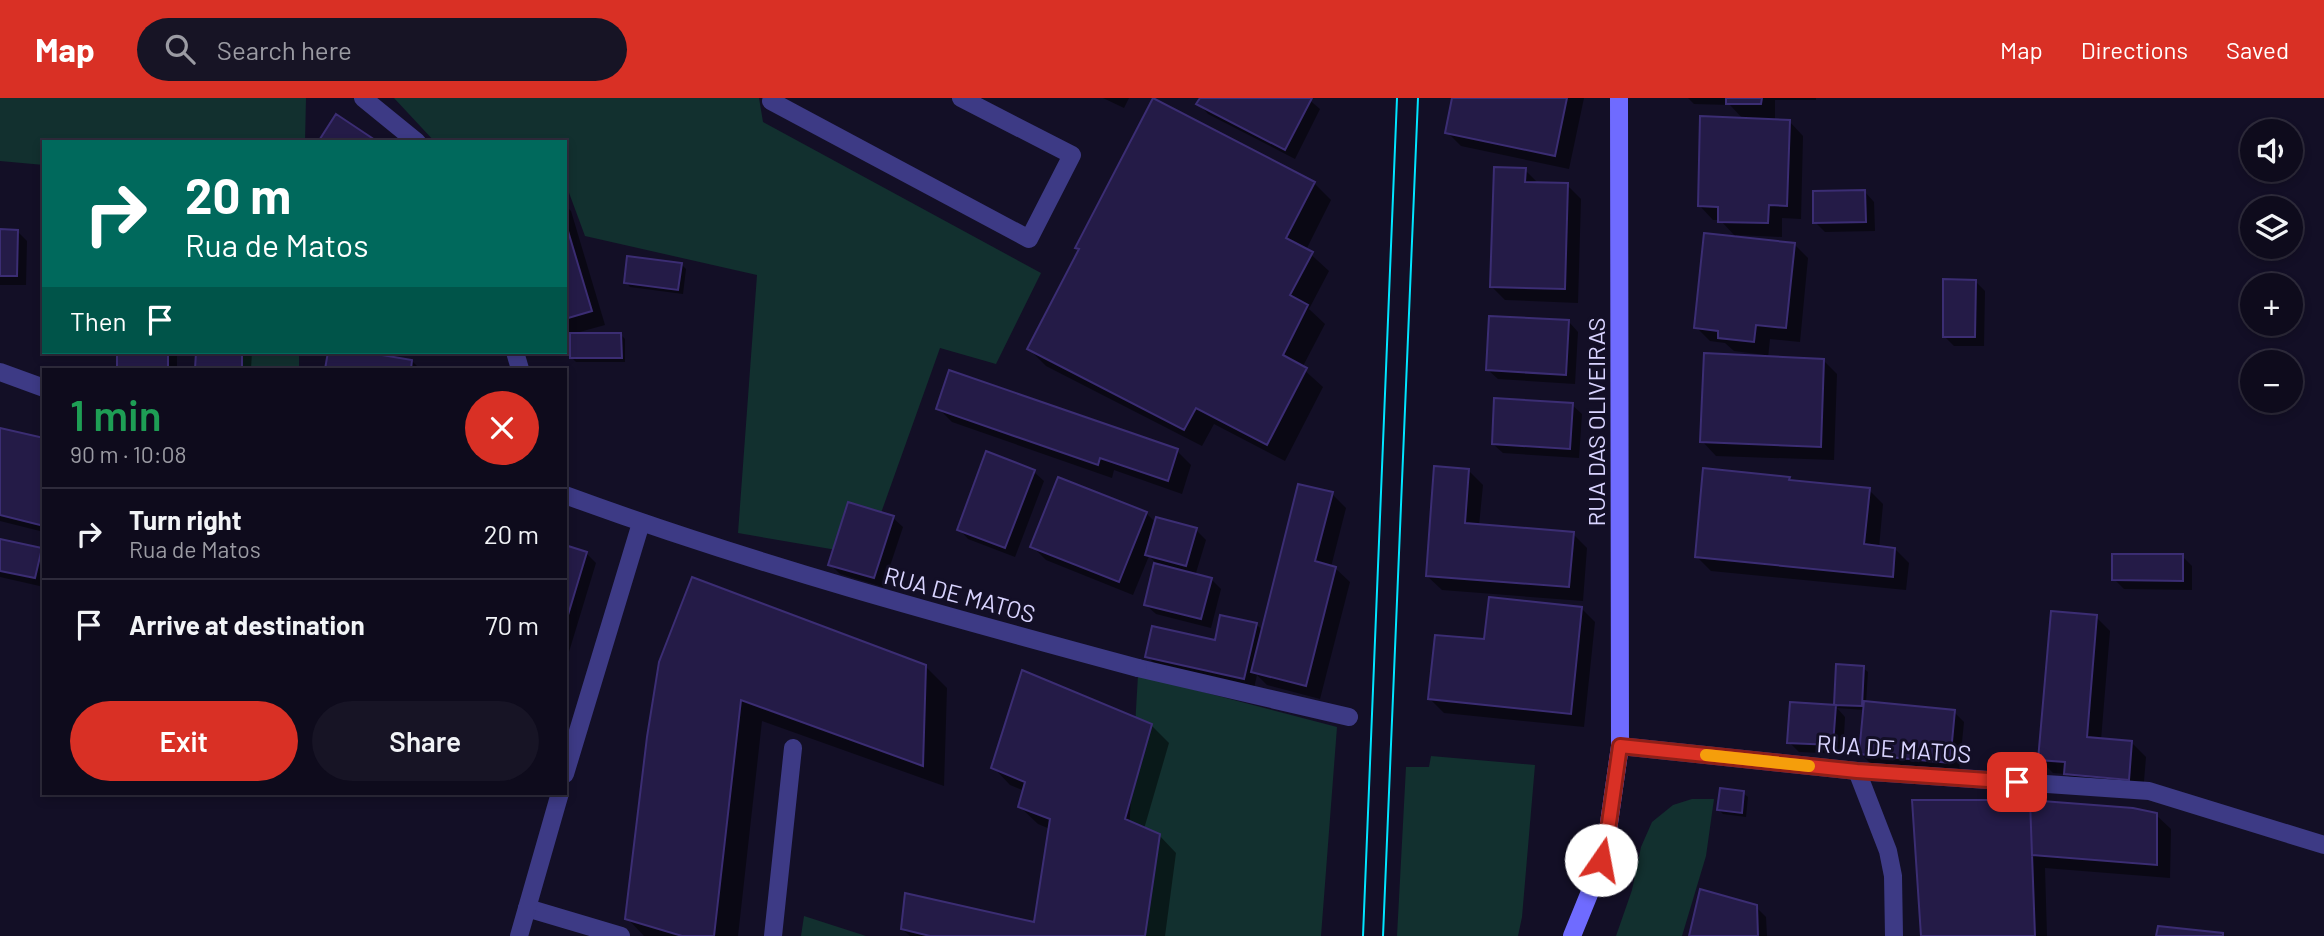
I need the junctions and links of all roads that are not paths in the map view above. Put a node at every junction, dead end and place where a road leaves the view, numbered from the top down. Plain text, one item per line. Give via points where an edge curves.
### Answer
1 (363, 98) edge
2 (772, 98) edge
3 (961, 98) edge
4 (1619, 98) edge
5 (415, 140) edge
6 (0, 372) edge
7 (42, 387) edge
8 (567, 496) edge
9 (642, 523) junction
10 (1349, 717) dead end
11 (1620, 746) junction
12 (793, 748) dead end
13 (567, 767) edge
14 (1857, 771) junction
15 (559, 795) edge
16 (2324, 845) edge
17 (527, 908) junction
18 (519, 936) edge
19 (621, 936) edge
20 (773, 936) edge
21 (1572, 936) edge
22 (1894, 936) edge

1 - 5 street
2 - 3 street via 1029,239 1072,155
4 - 11 main road, RUA DAS OLIVEIRAS
6 - 7 street
8 - 9 street, RUA DE MATOS
9 - 10 street, RUA DE MATOS via 864,593 1138,668
9 - 13 street
11 - 14 street, RUA DE MATOS
11 - 21 main road, RUA DAS OLIVEIRAS via 1606,844
12 - 20 street
14 - 16 street, RUA DE MATOS via 2149,791
14 - 22 street via 1888,851
15 - 17 street
17 - 18 street
17 - 19 street

